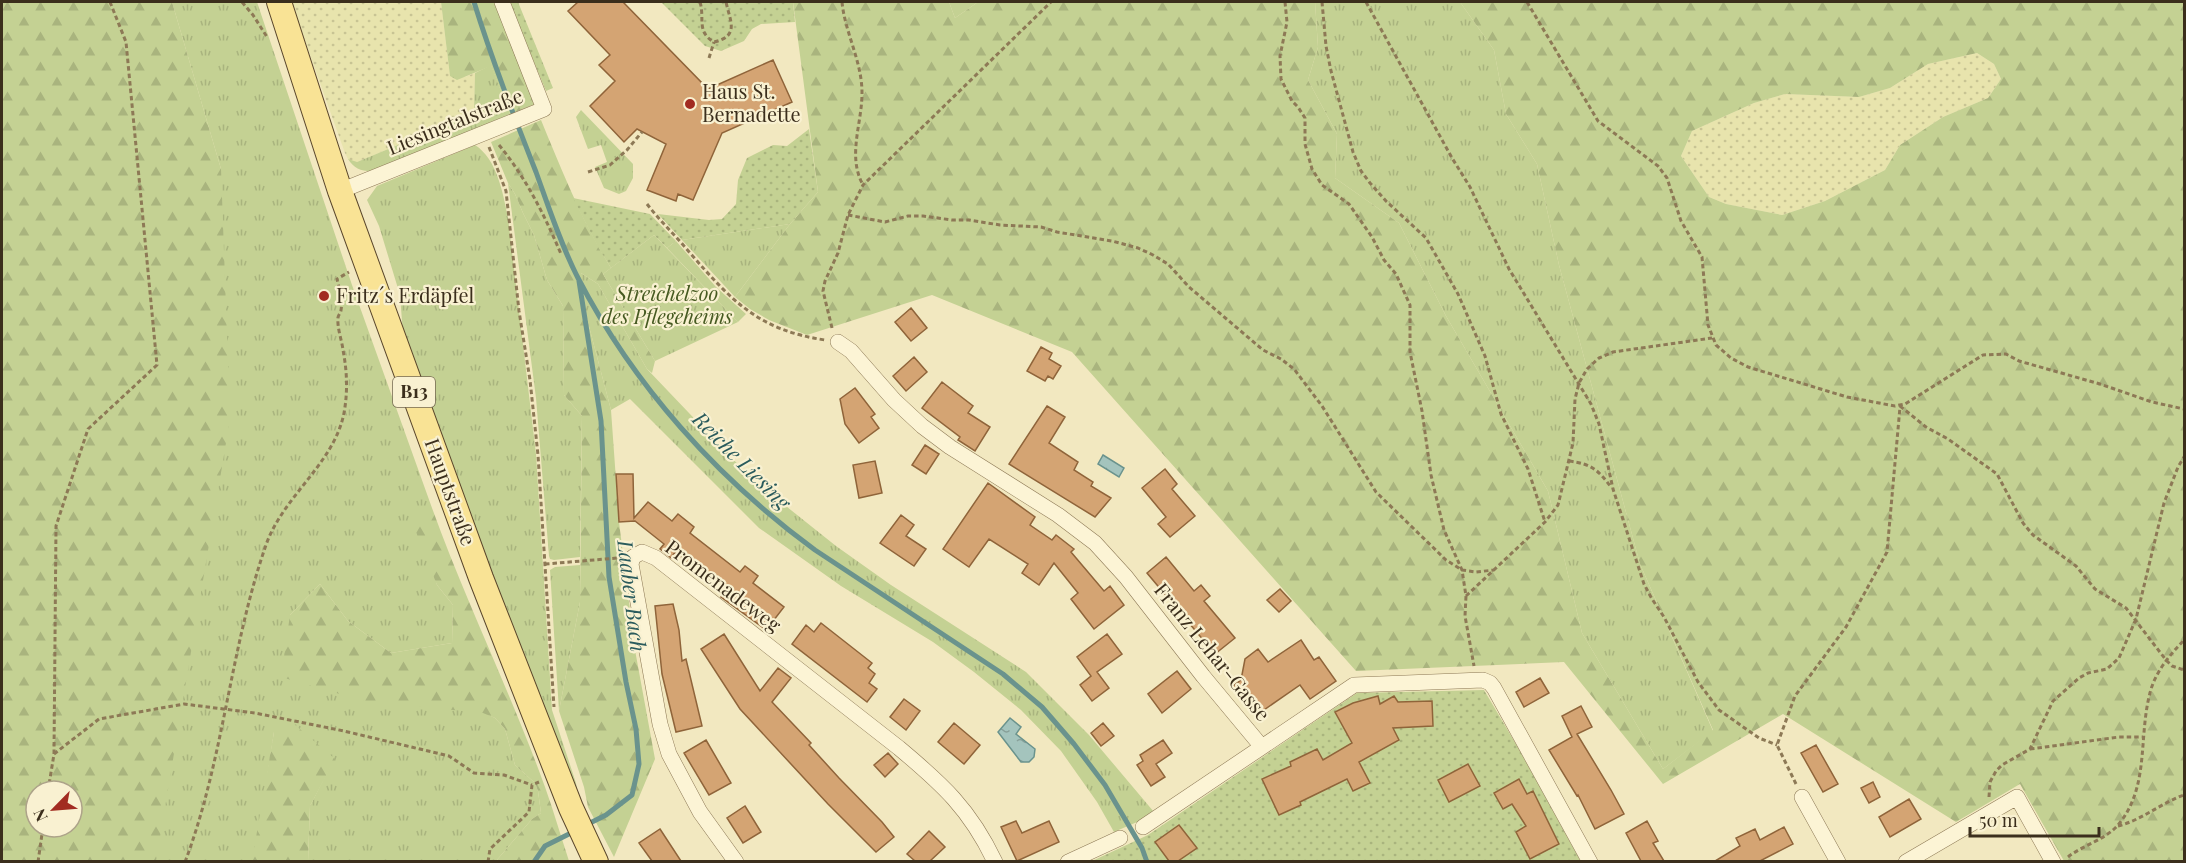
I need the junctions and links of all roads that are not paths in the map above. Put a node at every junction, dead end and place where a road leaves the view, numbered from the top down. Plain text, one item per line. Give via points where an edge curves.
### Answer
1 (279, 2) edge
2 (502, 2) edge
3 (340, 191) junction
4 (838, 342) road end
5 (1262, 747) junction
6 (1802, 797) road end
7 (1143, 826) dead end
8 (1120, 838) dead end
9 (594, 856) edge
10 (736, 861) edge
11 (995, 861) edge
12 (1068, 861) edge
13 (1590, 861) edge
14 (1838, 861) edge
15 (1906, 861) edge
16 (2053, 861) edge

1 - 3 main road, Hauptstraße / B13
2 - 3 street, Liesingtalstraße via 544,109
3 - 9 main road, Hauptstraße / B13 via 481,578
4 - 5 street, Franz Lehar-Gasse via 922,426 1095,543
5 - 7 street
5 - 13 street, Franz Lehar-Gasse via 1354,685 1476,680 1490,683
6 - 14 street
8 - 12 street
10 - 11 street, Promenadeweg via 700,812 669,754 631,564 633,557 642,552 656,558 929,773 961,805
15 - 16 street via 2017,797

